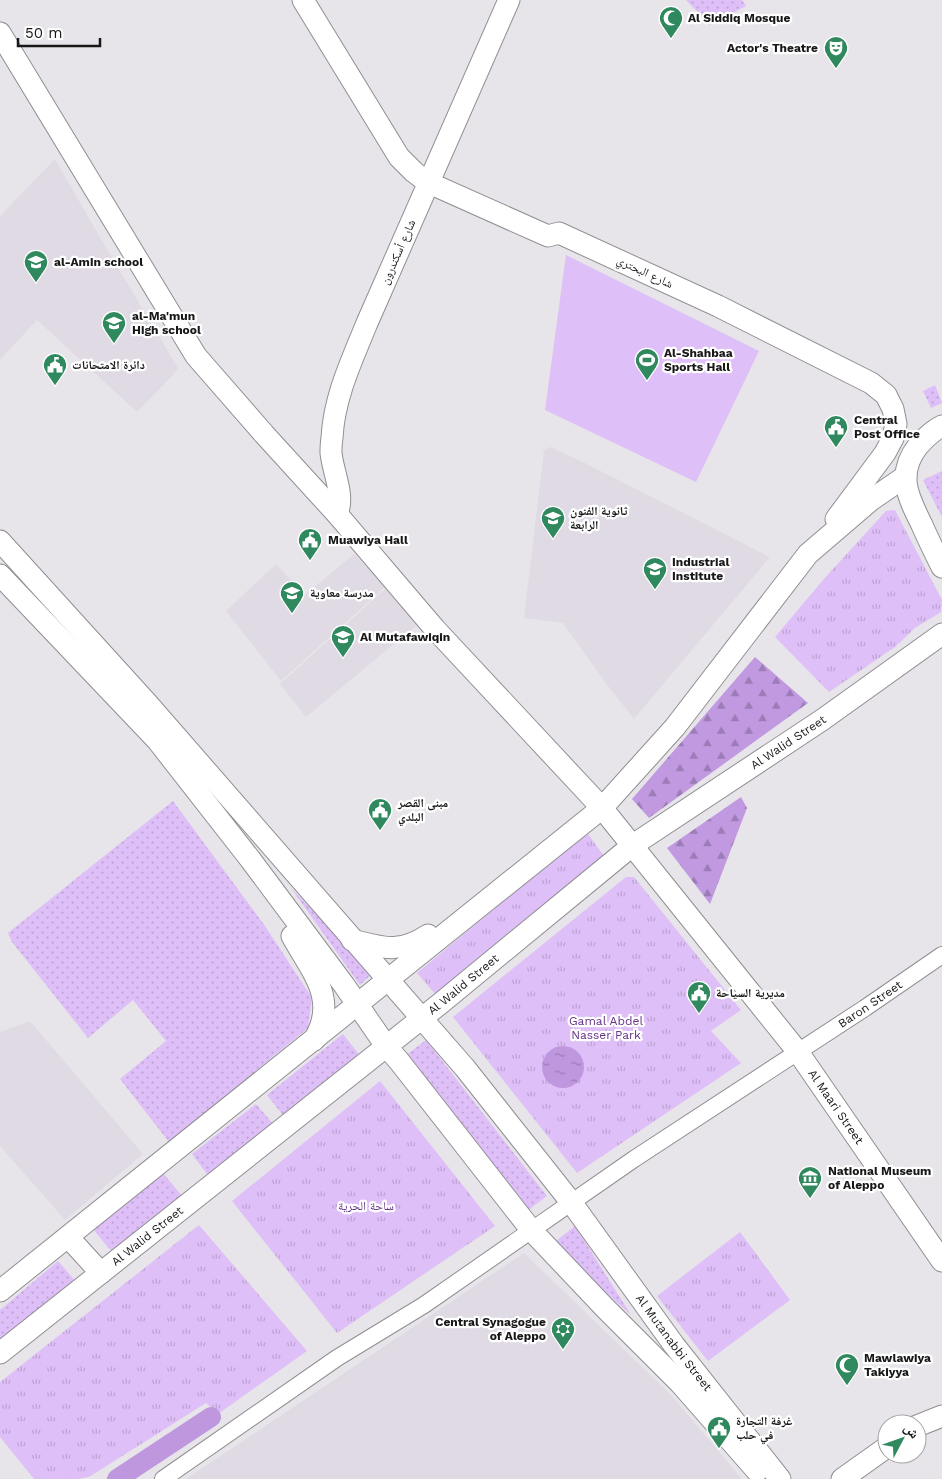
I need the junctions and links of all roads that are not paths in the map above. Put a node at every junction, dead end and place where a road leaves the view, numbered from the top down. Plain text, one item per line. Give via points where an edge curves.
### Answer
1 (303, 0) edge
2 (509, 0) edge
3 (0, 33) edge
4 (429, 183) junction
5 (942, 426) edge
6 (331, 453) junction
7 (304, 476) junction
8 (906, 476) junction
9 (337, 514) junction
10 (0, 541) edge
11 (808, 554) junction
12 (942, 567) edge
13 (0, 575) edge
14 (942, 634) edge
15 (602, 808) junction
16 (633, 845) junction
17 (250, 859) junction
18 (464, 918) junction
19 (352, 940) junction
20 (942, 955) edge
21 (388, 979) junction
22 (357, 1005) junction
23 (422, 1018) junction
24 (313, 1041) junction
25 (386, 1046) junction
26 (798, 1052) junction
27 (571, 1202) junction
28 (532, 1231) junction
29 (69, 1238) junction
30 (942, 1261) edge
31 (101, 1273) junction
32 (0, 1291) edge
33 (0, 1353) edge
34 (942, 1416) edge
35 (927, 1422) edge
36 (877, 1454) edge
37 (163, 1479) edge
38 (764, 1479) edge
39 (780, 1479) edge
40 (842, 1479) edge

1 - 4 main road, شارع البحتري via 399,157
2 - 4 main road, شارع أسكندرون
3 - 7 main road, Al Maari Street via 196,356
4 - 6 main road, شارع أسكندرون via 346,376 334,417
4 - 11 main road, شارع البحتري via 548,236 559,233 718,306 871,383 886,395 896,424 893,438
5 - 8 main road via 934,430 914,452
6 - 7 main road via 322,471 314,476
6 - 9 main road, شارع أسكندرون via 340,498
7 - 9 main road, Al Maari Street
8 - 11 main road via 871,500
8 - 12 main road via 910,500
9 - 15 main road, Al Maari Street via 435,629
10 - 19 main road, Al Mutanabbi Street via 148,704
11 - 15 main road via 675,727
13 - 17 main road via 157,740
14 - 16 main road, Al Walid Street via 822,720
15 - 16 main road, Al Maari Street
15 - 18 main road
16 - 23 main road, Al Walid Street
16 - 26 main road, Al Maari Street
17 - 22 main road
17 - 24 main road via 309,964 324,998 320,1030
18 - 19 main road via 442,926 408,946 382,947
18 - 21 main road
19 - 21 main road, Al Mutanabbi Street
20 - 26 street, Baron Street
21 - 22 main road
21 - 23 main road, Al Mutanabbi Street
22 - 24 main road
22 - 25 main road
23 - 25 main road, Al Walid Street
23 - 27 main road, Al Mutanabbi Street
24 - 29 main road
25 - 28 main road
25 - 31 main road, Al Walid Street
26 - 27 street, Baron Street
26 - 30 main road, Al Maari Street
27 - 28 street, Baron Street
27 - 39 main road, Al Mutanabbi Street via 674,1345
28 - 37 street, Baron Street via 424,1305 337,1358
28 - 38 main road via 680,1384
29 - 31 main road
29 - 32 main road
31 - 33 main road, Al Walid Street
34 - 35 main road
36 - 40 main road

